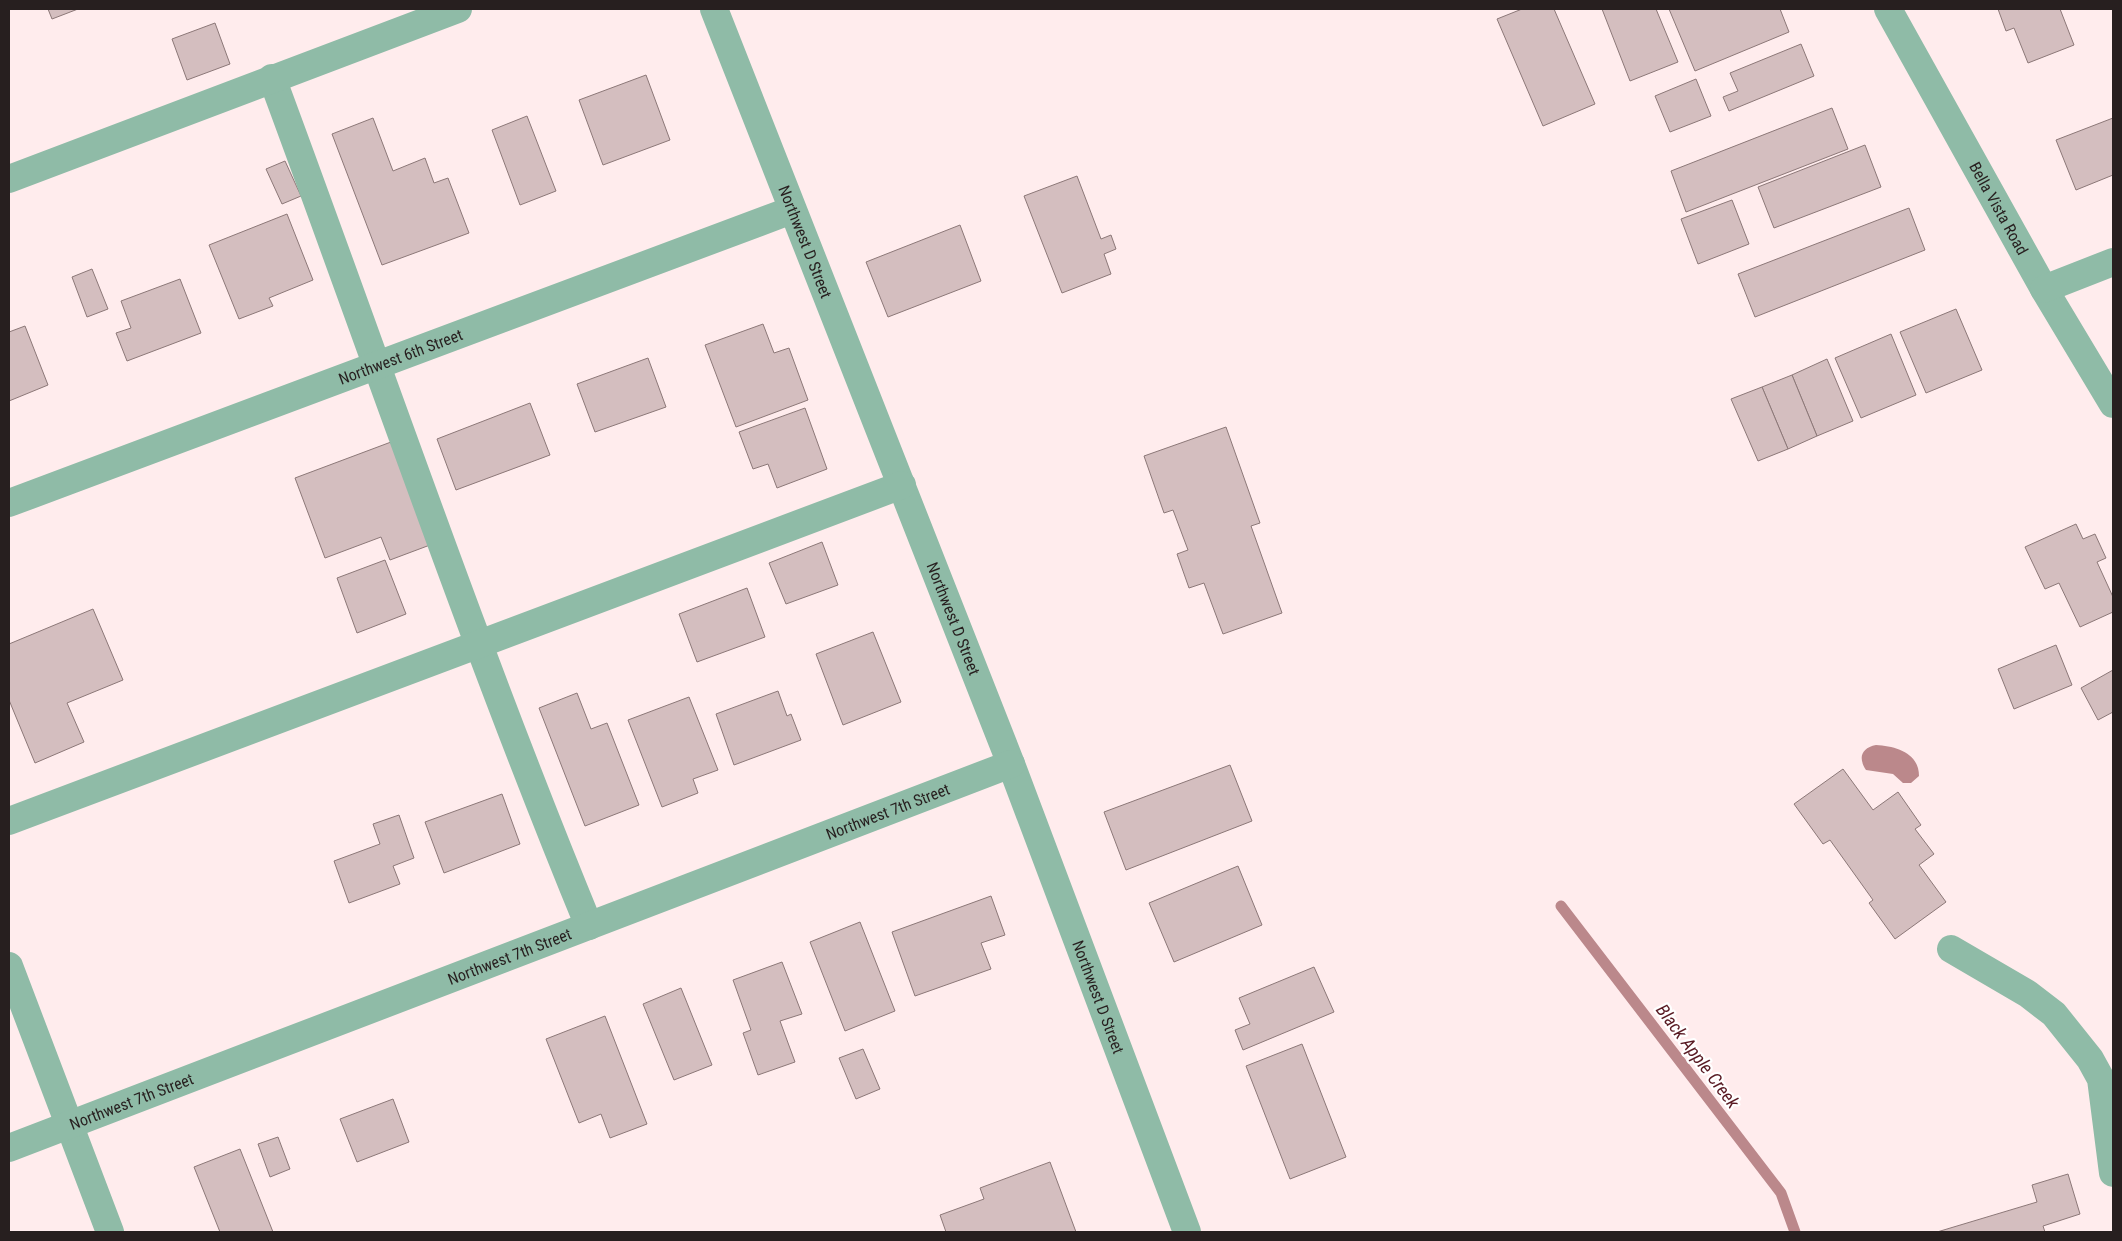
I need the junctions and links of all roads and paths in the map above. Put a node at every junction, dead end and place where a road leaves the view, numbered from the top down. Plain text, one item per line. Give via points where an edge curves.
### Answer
1 (458, 9) edge
2 (714, 9) edge
3 (1888, 9) edge
4 (272, 78) junction
5 (9, 179) edge
6 (792, 210) junction
7 (2113, 262) edge
8 (2044, 289) junction
9 (378, 364) junction
10 (2113, 404) edge
11 (902, 485) junction
12 (9, 503) edge
13 (478, 644) junction
14 (1011, 764) junction
15 (9, 821) edge
16 (588, 926) junction
17 (1951, 949) dead end
18 (9, 966) edge
19 (69, 1124) junction
20 (9, 1148) edge
21 (2113, 1173) edge
22 (110, 1232) edge
23 (1187, 1232) edge

1 - 4 street
2 - 6 street, Northwest D Street
3 - 8 street, Bella Vista Road
4 - 5 street
4 - 9 street
6 - 9 street, Northwest 6th Street
6 - 11 street, Northwest D Street
7 - 8 street
8 - 10 street, Bella Vista Road
9 - 12 street, Northwest 6th Street
9 - 13 street
11 - 13 street
11 - 14 street, Northwest D Street
13 - 15 street
13 - 16 street
14 - 16 street, Northwest 7th Street
14 - 23 street, Northwest D Street
16 - 19 street, Northwest 7th Street
17 - 21 street via 2028,994 2054,1014 2090,1059 2101,1079
18 - 19 street
19 - 20 street, Northwest 7th Street
19 - 22 street

